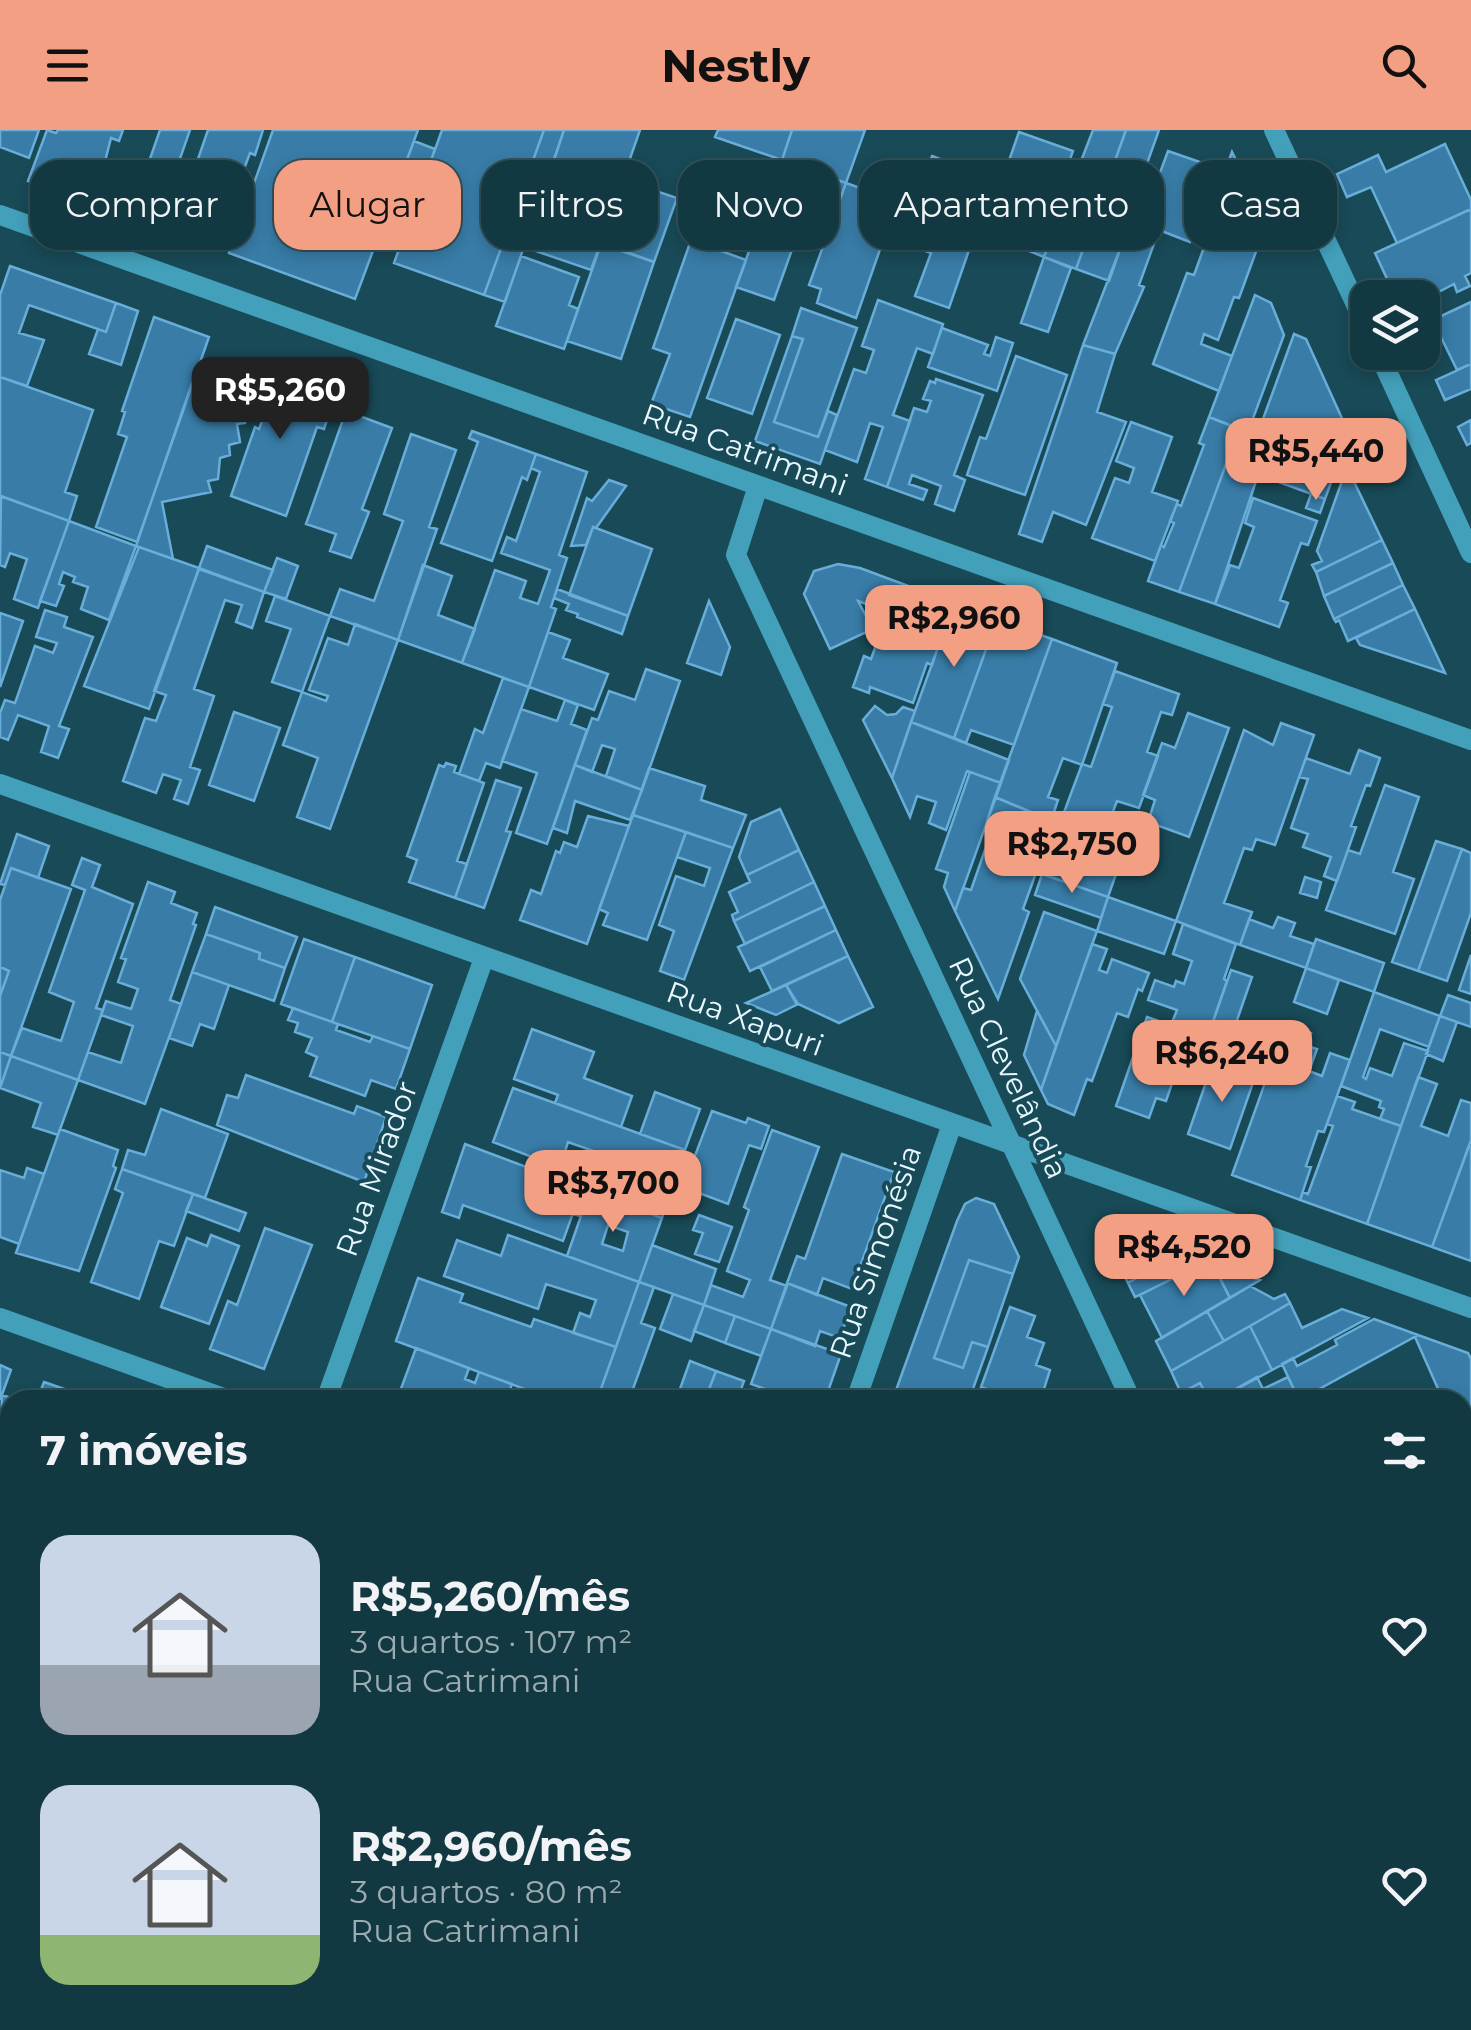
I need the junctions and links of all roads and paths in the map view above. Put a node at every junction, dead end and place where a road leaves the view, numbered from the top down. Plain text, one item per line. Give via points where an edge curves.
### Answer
1 (1274, 130) edge
2 (0, 215) edge
3 (1350, 292) edge
4 (1386, 370) edge
5 (758, 486) junction
6 (1471, 553) edge
7 (1471, 740) edge
8 (0, 784) edge
9 (484, 958) junction
10 (952, 1124) junction
11 (1011, 1145) junction
12 (1471, 1308) edge
13 (0, 1318) edge
14 (201, 1390) edge
15 (330, 1390) edge
16 (859, 1390) edge
17 (1126, 1390) edge

1 - 3 street
2 - 5 street, Rua Catrimani
4 - 6 street
5 - 7 street, Rua Catrimani
5 - 11 street, Rua Clevelândia via 736,556
8 - 9 street, Rua Xapuri
9 - 10 street, Rua Xapuri
9 - 15 street, Rua Mirador
10 - 11 street, Rua Xapuri
10 - 16 street, Rua Simonésia
11 - 12 street, Rua Xapuri
11 - 17 street, Rua Clevelândia
13 - 14 street

